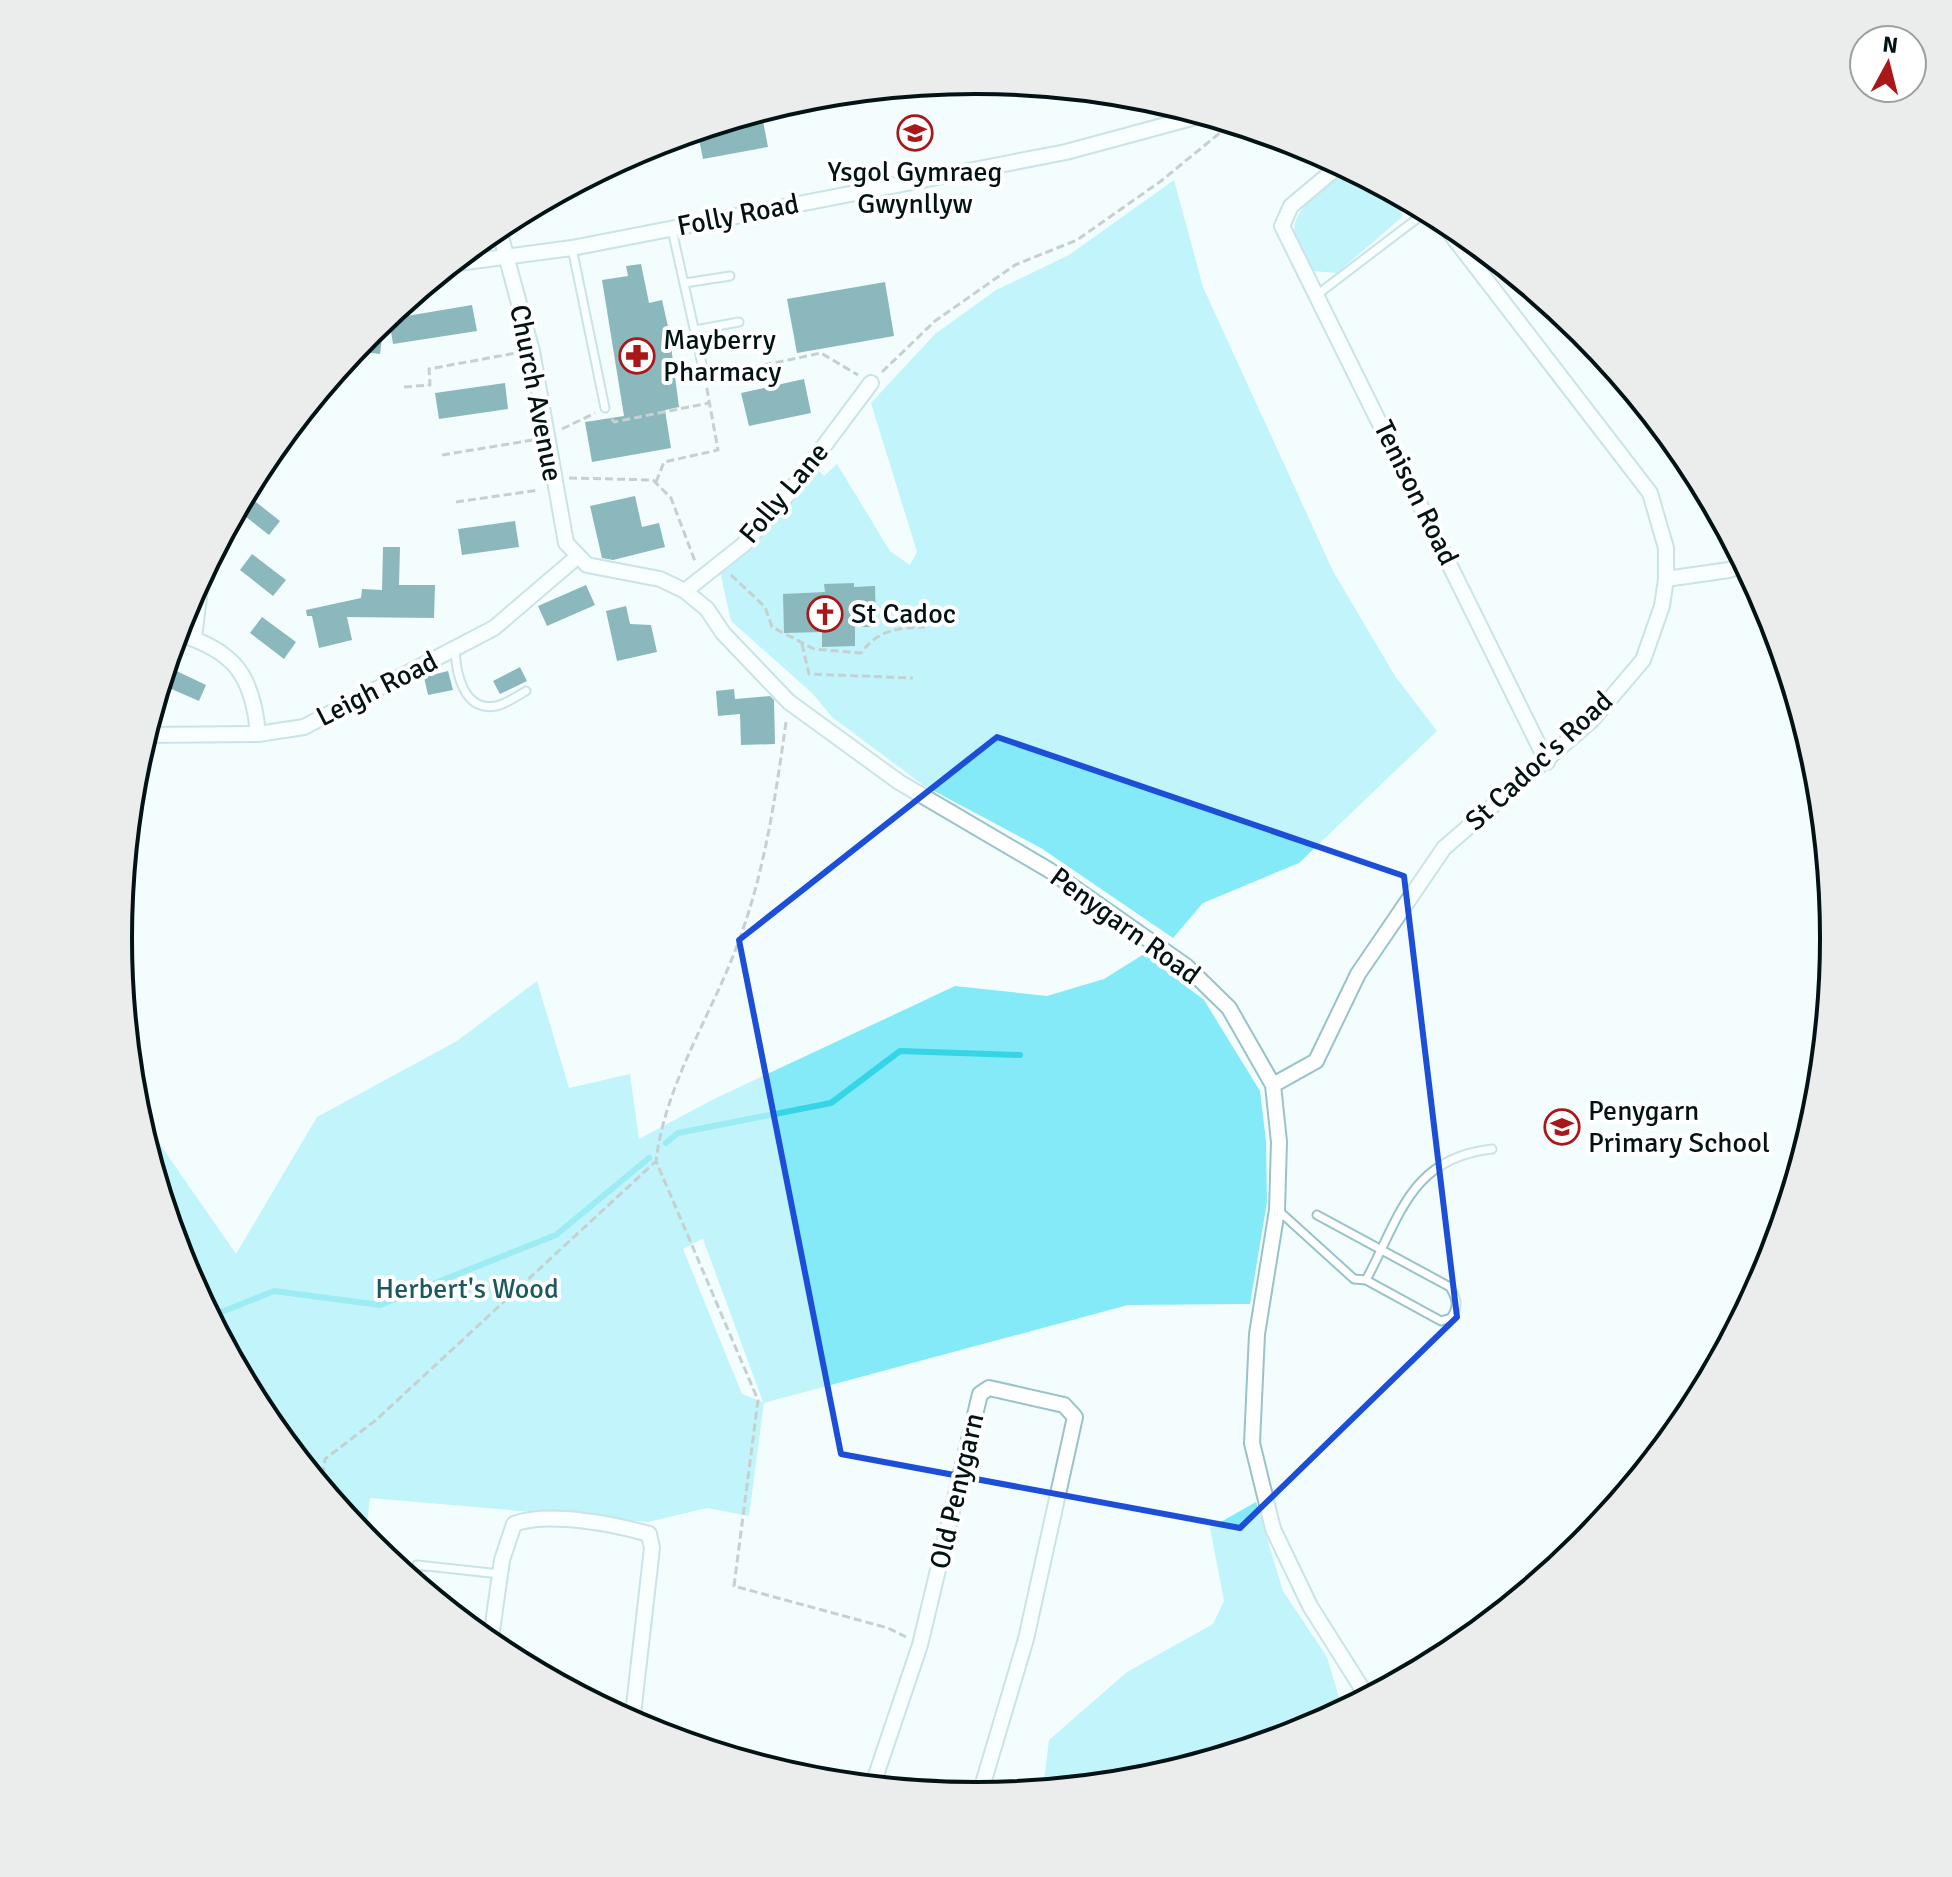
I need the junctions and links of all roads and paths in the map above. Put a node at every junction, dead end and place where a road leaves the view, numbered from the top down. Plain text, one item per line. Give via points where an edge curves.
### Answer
1 (1184, 120) edge
2 (1222, 131) edge
3 (1331, 172) edge
4 (1417, 219) edge
5 (672, 227) junction
6 (502, 240) edge
7 (572, 248) junction
8 (1462, 248) edge
9 (506, 258) junction
10 (472, 262) edge
11 (730, 276) dead end
12 (685, 283) junction
13 (1318, 294) junction
14 (739, 322) dead end
15 (695, 330) junction
16 (532, 351) junction
17 (704, 373) dead end
18 (871, 383) junction
19 (404, 387) dead end
20 (709, 403) junction
21 (605, 408) junction
22 (546, 438) junction
23 (442, 455) dead end
24 (656, 482) junction
25 (554, 483) junction
26 (456, 502) dead end
27 (577, 557) junction
28 (720, 563) junction
29 (1734, 568) edge
30 (700, 579) junction
31 (1666, 579) junction
32 (685, 591) junction
33 (197, 613) edge
34 (925, 627) dead end
35 (188, 636) edge
36 (194, 638) junction
37 (802, 644) junction
38 (455, 650) junction
39 (913, 678) dead end
40 (526, 691) dead end
41 (789, 702) junction
42 (258, 734) junction
43 (157, 735) edge
44 (1547, 762) junction
45 (1273, 1085) junction
46 (1492, 1149) dead end
47 (656, 1161) junction
48 (1277, 1210) junction
49 (1317, 1215) dead end
50 (1382, 1250) junction
51 (1366, 1280) junction
52 (323, 1473) edge
53 (416, 1570) edge
54 (500, 1574) junction
55 (492, 1630) edge
56 (920, 1645) junction
57 (1361, 1690) edge
58 (633, 1710) edge
59 (875, 1777) edge
60 (983, 1783) edge

1 - 5 street, Folly Road via 1066,152
2 - 18 path via 1077,240 1015,265 935,321
3 - 13 street, Tenison Road via 1291,206 1282,226
4 - 13 lane
5 - 7 street, Folly Road
5 - 12 lane
6 - 9 street, Church Avenue
7 - 9 street, Folly Road
7 - 21 lane
8 - 31 street, St Cadoc's Road via 1650,493 1666,548
9 - 10 street, Folly Road
9 - 16 street, Church Avenue
11 - 12 lane
12 - 15 lane
13 - 44 street, Tenison Road
14 - 15 lane
15 - 17 lane
16 - 19 path via 429,369 430,385
16 - 22 street, Church Avenue
18 - 20 path via 821,353 705,378
18 - 28 street, Folly Lane via 788,494
20 - 21 path via 614,422
20 - 24 path via 718,450 664,462
21 - 22 path
22 - 23 path
22 - 25 street, Church Avenue
24 - 25 path via 622,477
24 - 30 path via 671,498
25 - 26 path
25 - 27 street, Church Avenue via 566,543
27 - 32 street, Penygarn Road via 603,571 660,579
27 - 38 street, Leigh Road via 494,628
28 - 30 street, Folly Lane
28 - 37 path via 765,607 772,627
29 - 31 street
30 - 32 street, Folly Lane
31 - 44 street, St Cadoc's Road via 1643,660
32 - 41 street, Penygarn Road
33 - 36 street
34 - 37 path via 884,631 861,653
35 - 36 street
36 - 42 street via 244,670 256,706
37 - 39 path via 809,674
38 - 40 lane via 457,679 481,705 496,706
38 - 42 street, Leigh Road via 304,727
41 - 45 street, Penygarn Road via 899,782 1049,870 1186,966 1229,1008
41 - 47 path via 773,819 742,932 661,1120
42 - 43 street, Leigh Road
44 - 45 street, St Cadoc's Road via 1444,848 1358,974 1316,1061
45 - 48 street, Penygarn Road via 1279,1142
46 - 50 lane via 1442,1161 1420,1178
47 - 52 path via 376,1420 325,1459
47 - 56 path via 758,1400 734,1586 888,1628
48 - 51 lane via 1354,1279
48 - 57 street, Penygarn Road via 1257,1334 1252,1443 1273,1529 1310,1606
49 - 50 lane
50 - 51 lane
50 - 51 lane via 1450,1287 1457,1309 1441,1321
53 - 54 lane via 417,1565
54 - 55 street
54 - 58 street via 514,1524 532,1517 649,1534 652,1548
56 - 59 street, Old Penygarn
56 - 60 street, Old Penygarn via 980,1394 989,1388 1064,1405 1075,1417 1054,1523

